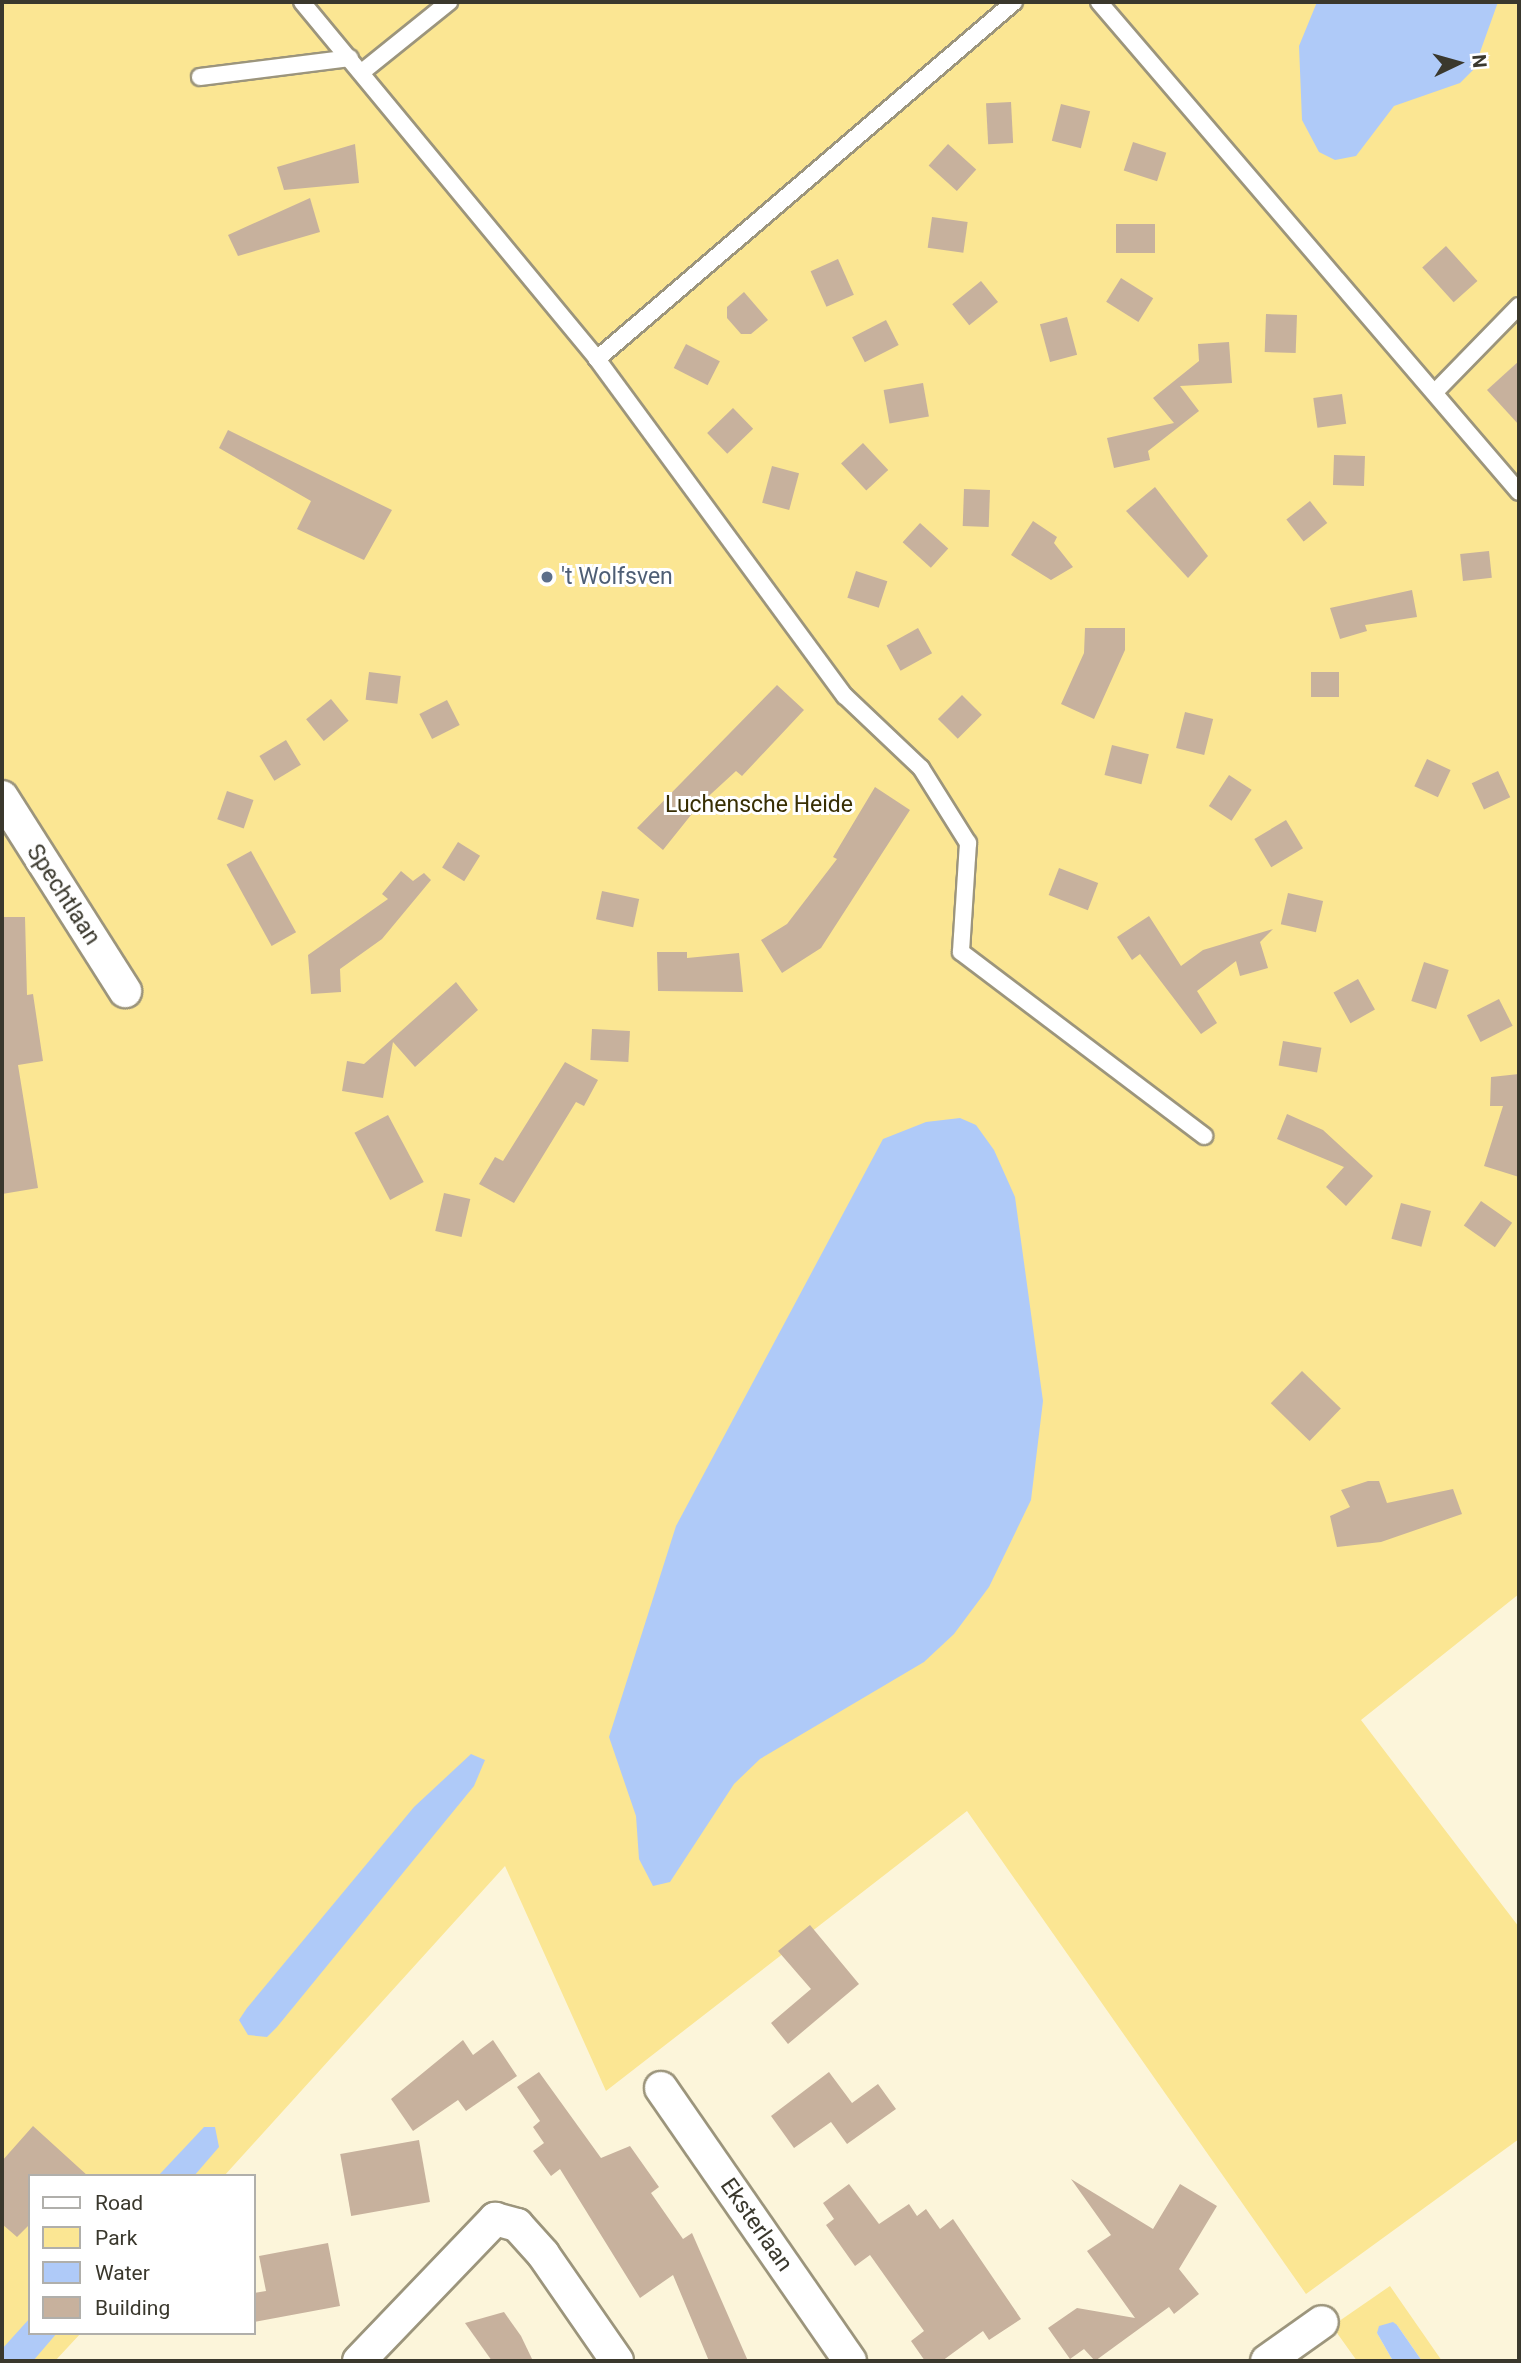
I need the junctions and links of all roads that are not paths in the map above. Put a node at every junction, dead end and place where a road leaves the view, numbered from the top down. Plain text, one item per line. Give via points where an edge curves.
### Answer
1 (302, 2) edge
2 (449, 2) edge
3 (1014, 2) edge
4 (1099, 2) edge
5 (350, 58) junction
6 (362, 72) junction
7 (200, 77) dead end
8 (1519, 306) edge
9 (597, 359) junction
10 (1435, 392) junction
11 (1519, 492) edge
12 (2, 797) edge
13 (125, 991) dead end
14 (1204, 1136) dead end
15 (661, 2088) dead end
16 (1322, 2322) dead end
17 (372, 2356) edge
18 (617, 2361) edge
19 (850, 2361) edge
20 (1267, 2361) edge

1 - 5 lane
2 - 6 lane
3 - 9 lane
4 - 10 lane
5 - 6 lane
5 - 7 lane
6 - 9 lane
8 - 10 lane
9 - 14 lane via 845,696 920,768 968,843 961,952
10 - 11 lane
12 - 13 street, Spechtlaan
15 - 19 street, Eksterlaan
16 - 20 street
17 - 18 street via 495,2219 517,2225 543,2254

